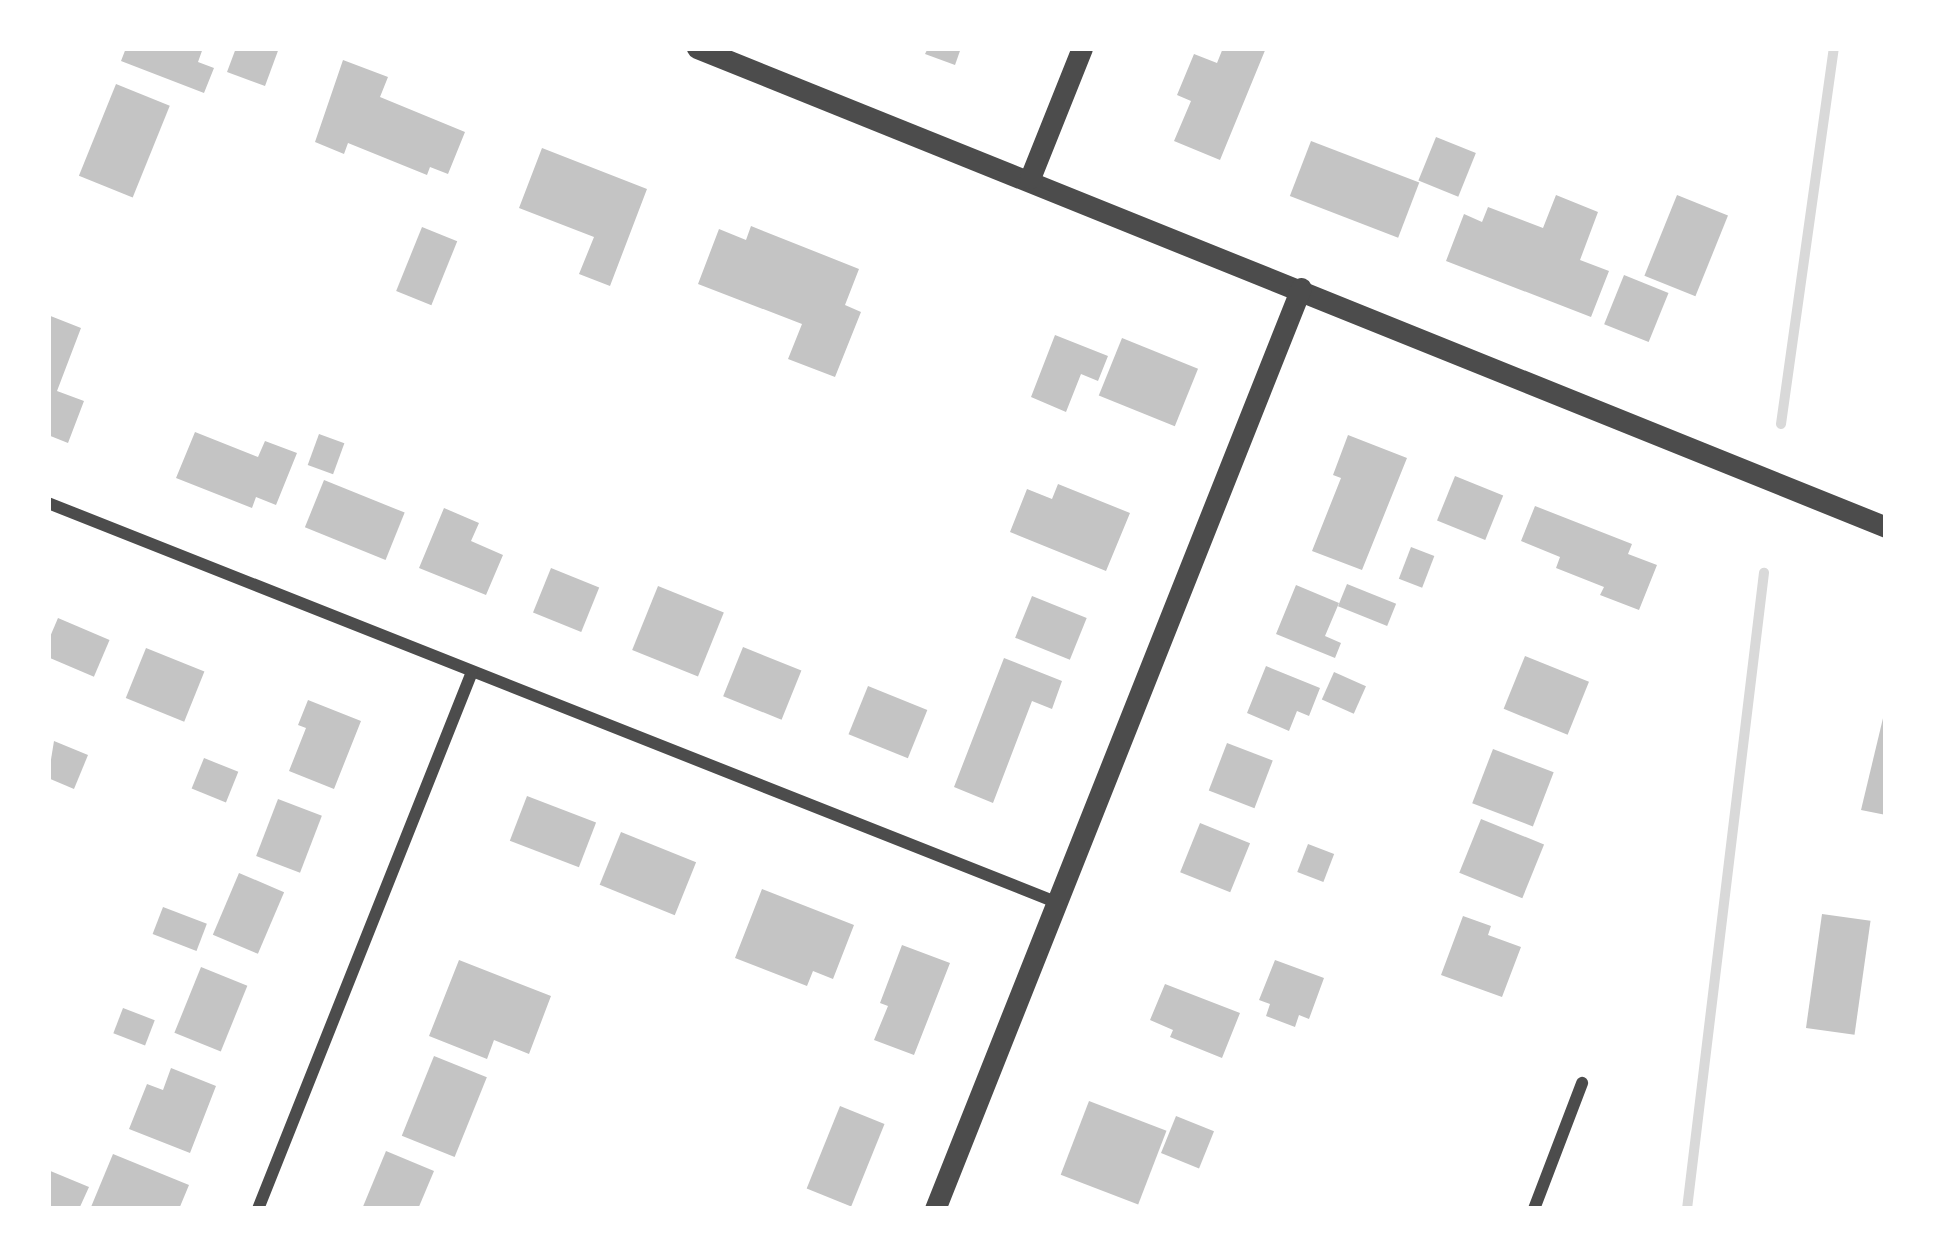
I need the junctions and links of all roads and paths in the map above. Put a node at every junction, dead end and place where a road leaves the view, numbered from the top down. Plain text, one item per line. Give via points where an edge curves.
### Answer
1 (697, 48) edge
2 (1082, 48) edge
3 (1030, 178) junction
4 (1300, 288) junction
5 (48, 503) edge
6 (1886, 526) edge
7 (472, 672) junction
8 (1056, 902) junction
9 (1582, 1083) dead end
10 (258, 1209) edge
11 (935, 1209) edge
12 (1534, 1209) edge

1 - 3 street
2 - 3 street
3 - 4 street
4 - 6 street
4 - 8 street
5 - 7 street
7 - 8 street
7 - 10 street
8 - 11 street
9 - 12 street

